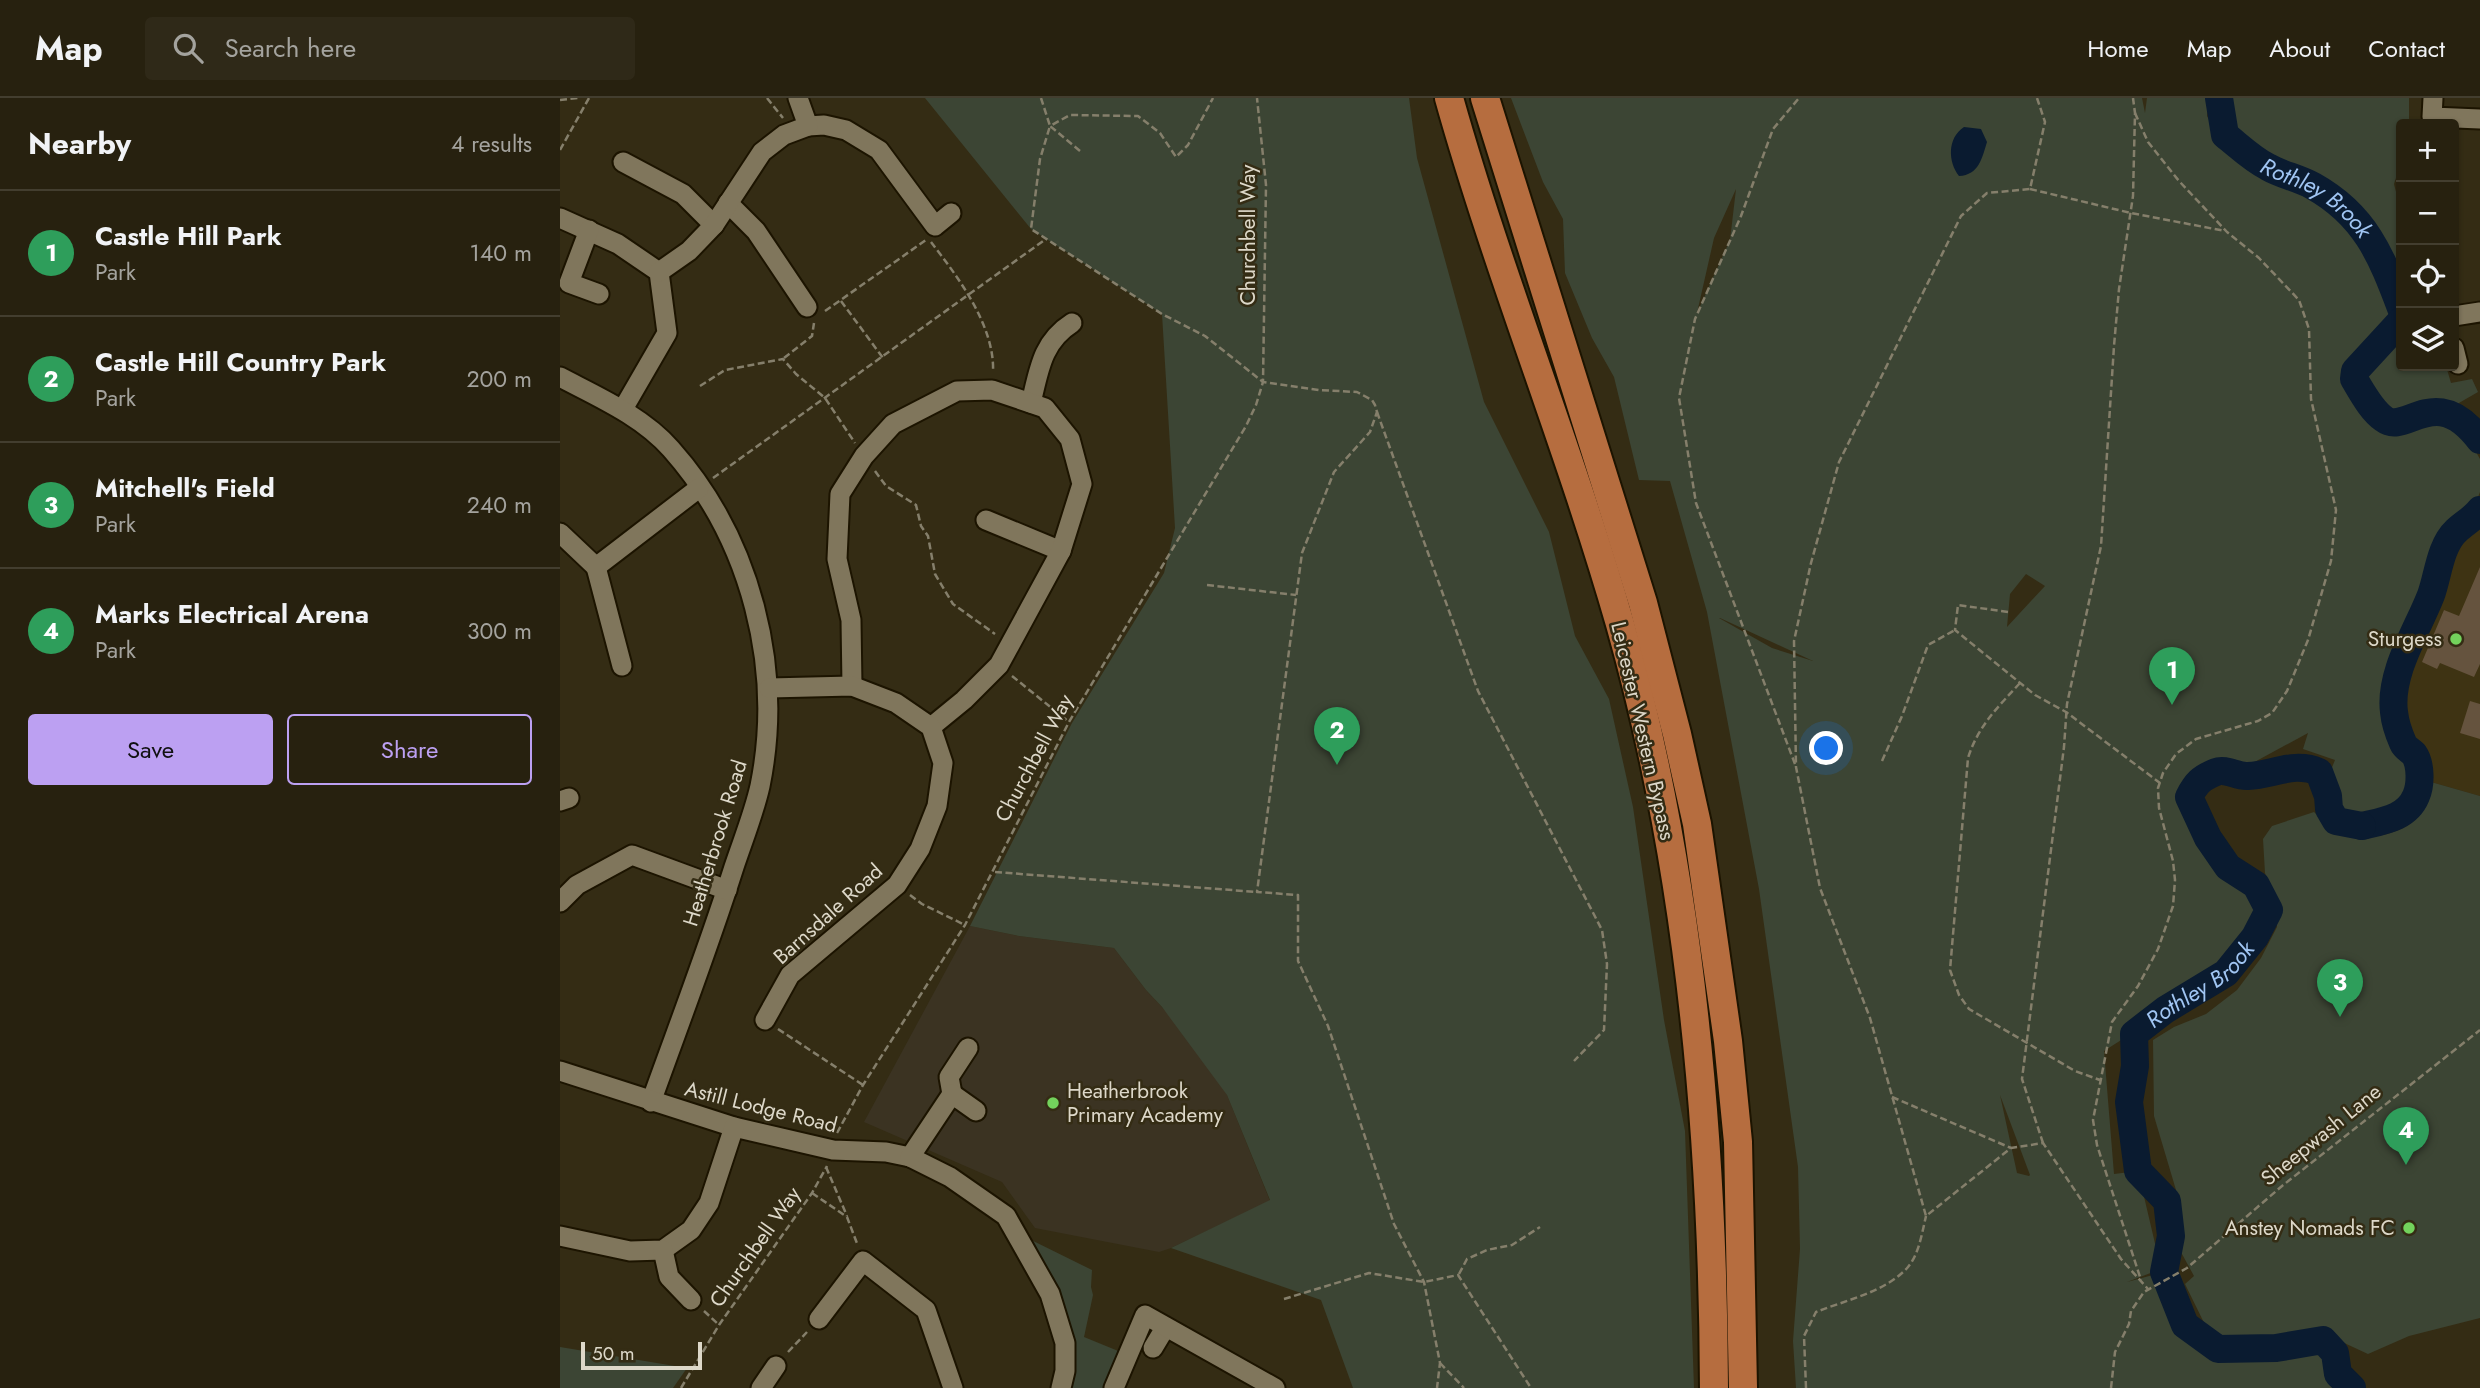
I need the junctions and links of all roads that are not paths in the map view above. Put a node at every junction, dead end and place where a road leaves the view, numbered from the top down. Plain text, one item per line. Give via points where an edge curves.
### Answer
1 (798, 98) edge
2 (1449, 98) edge
3 (1485, 98) edge
4 (2434, 98) edge
5 (2480, 120) edge
6 (800, 129) junction
7 (623, 162) dead end
8 (728, 203) junction
9 (951, 214) dead end
10 (560, 218) edge
11 (715, 225) junction
12 (589, 230) junction
13 (659, 272) junction
14 (599, 294) dead end
15 (816, 312) road end
16 (2480, 312) edge
17 (2459, 315) edge
18 (1072, 323) dead end
19 (560, 377) edge
20 (1031, 403) junction
21 (623, 409) junction
22 (699, 488) junction
23 (986, 520) dead end
24 (560, 533) edge
25 (1061, 551) junction
26 (596, 568) junction
27 (622, 666) dead end
28 (852, 686) junction
29 (769, 688) junction
30 (931, 727) junction
31 (727, 890) junction
32 (560, 902) edge
33 (765, 1020) road end
34 (968, 1048) dead end
35 (560, 1071) edge
36 (952, 1094) junction
37 (651, 1102) junction
38 (976, 1111) dead end
39 (734, 1128) junction
40 (909, 1157) junction
41 (561, 1240) edge
42 (663, 1250) junction
43 (691, 1300) road end
44 (819, 1319) road end
45 (1164, 1328) junction
46 (1153, 1348) dead end
47 (776, 1366) road end
48 (761, 1388) edge
49 (953, 1388) edge
50 (1061, 1388) edge
51 (1114, 1388) edge
52 (1276, 1388) edge
53 (1714, 1388) edge
54 (1743, 1388) edge

1 - 6 street
2 - 53 highway, Leicester Western Bypass via 1620,623 1656,774 1701,1087 1708,1162
3 - 54 highway, Leicester Western Bypass via 1643,603 1697,824 1738,1142
4 - 5 street via 2432,117
6 - 8 street via 761,152
6 - 9 street via 824,125 846,130 879,150 935,226
7 - 11 street via 683,194
8 - 11 street
8 - 15 street via 756,230
10 - 12 street
11 - 13 street
12 - 13 street
12 - 14 street via 569,283
13 - 21 street via 667,333
16 - 17 street
18 - 20 street via 1050,342
19 - 21 street, Heatherbrook Road
20 - 25 street via 1045,408 1070,439 1082,484
20 - 28 street via 992,390 957,391 893,424 864,456 840,494 839,507 837,559 851,620
21 - 22 street, Heatherbrook Road via 670,448
22 - 26 street
22 - 29 street, Heatherbrook Road via 730,538 753,597
23 - 25 street
24 - 26 street
25 - 30 street via 999,665
26 - 27 street
28 - 29 street
28 - 30 street via 895,703
29 - 31 street, Heatherbrook Road via 760,788
30 - 33 street, Barnsdale Road via 943,763 937,806 919,849 897,885 790,975
31 - 32 street via 632,855 577,885
31 - 37 street, Heatherbrook Road
34 - 36 street via 949,1077
35 - 37 street, Astill Lodge Road
36 - 38 street
36 - 40 street
37 - 39 street, Astill Lodge Road
39 - 40 street, Astill Lodge Road via 830,1158 886,1152
39 - 42 street via 709,1203 691,1230
40 - 50 street, Astill Lodge Road via 950,1177 1006,1216 1050,1294 1065,1343
41 - 42 street via 630,1251
42 - 43 street via 669,1277
44 - 49 street via 863,1261 926,1310
45 - 46 street
45 - 51 street via 1145,1315
45 - 52 street
47 - 48 street

